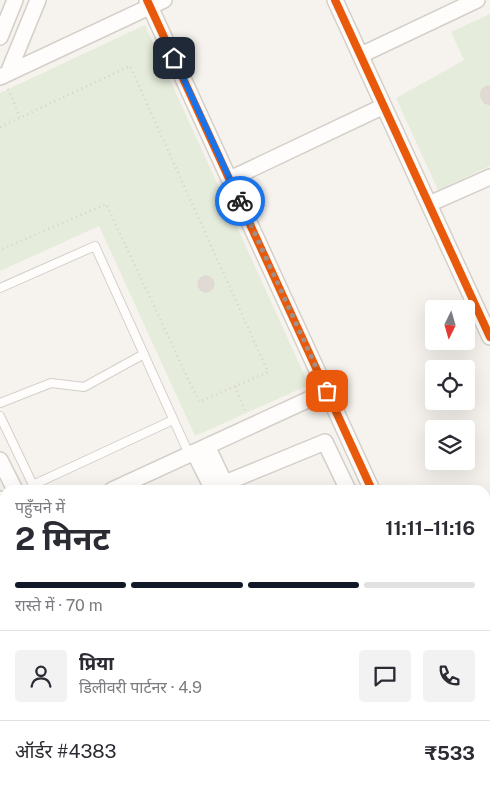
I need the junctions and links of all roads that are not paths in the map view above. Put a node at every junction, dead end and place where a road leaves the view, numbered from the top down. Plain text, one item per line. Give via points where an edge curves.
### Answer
1 (15, 0) edge
2 (38, 0) edge
3 (335, 0) edge
4 (477, 0) edge
5 (154, 2) edge
6 (0, 37) edge
7 (361, 55) junction
8 (4, 75) edge
9 (384, 106) junction
10 (490, 177) edge
11 (230, 179) junction
12 (429, 204) junction
13 (0, 288) edge
14 (489, 330) edge
15 (144, 354) junction
16 (327, 391) junction
17 (0, 403) edge
18 (0, 416) edge
19 (173, 420) junction
20 (197, 451) junction
21 (0, 460) edge
22 (12, 485) edge
23 (123, 485) edge
24 (220, 485) edge
25 (229, 485) edge
26 (346, 485) edge
27 (370, 485) edge

1 - 6 street
2 - 8 street
3 - 7 street
4 - 7 street
5 - 8 street
5 - 11 street
7 - 9 street
9 - 11 street
9 - 12 street
10 - 12 street
11 - 16 street
12 - 14 street
13 - 15 lane via 95,246
15 - 17 lane via 84,387 52,383
15 - 19 lane
16 - 20 street
16 - 27 street
18 - 19 lane via 33,485
19 - 20 lane
20 - 23 street
20 - 24 street
21 - 22 street
25 - 26 street via 325,442

